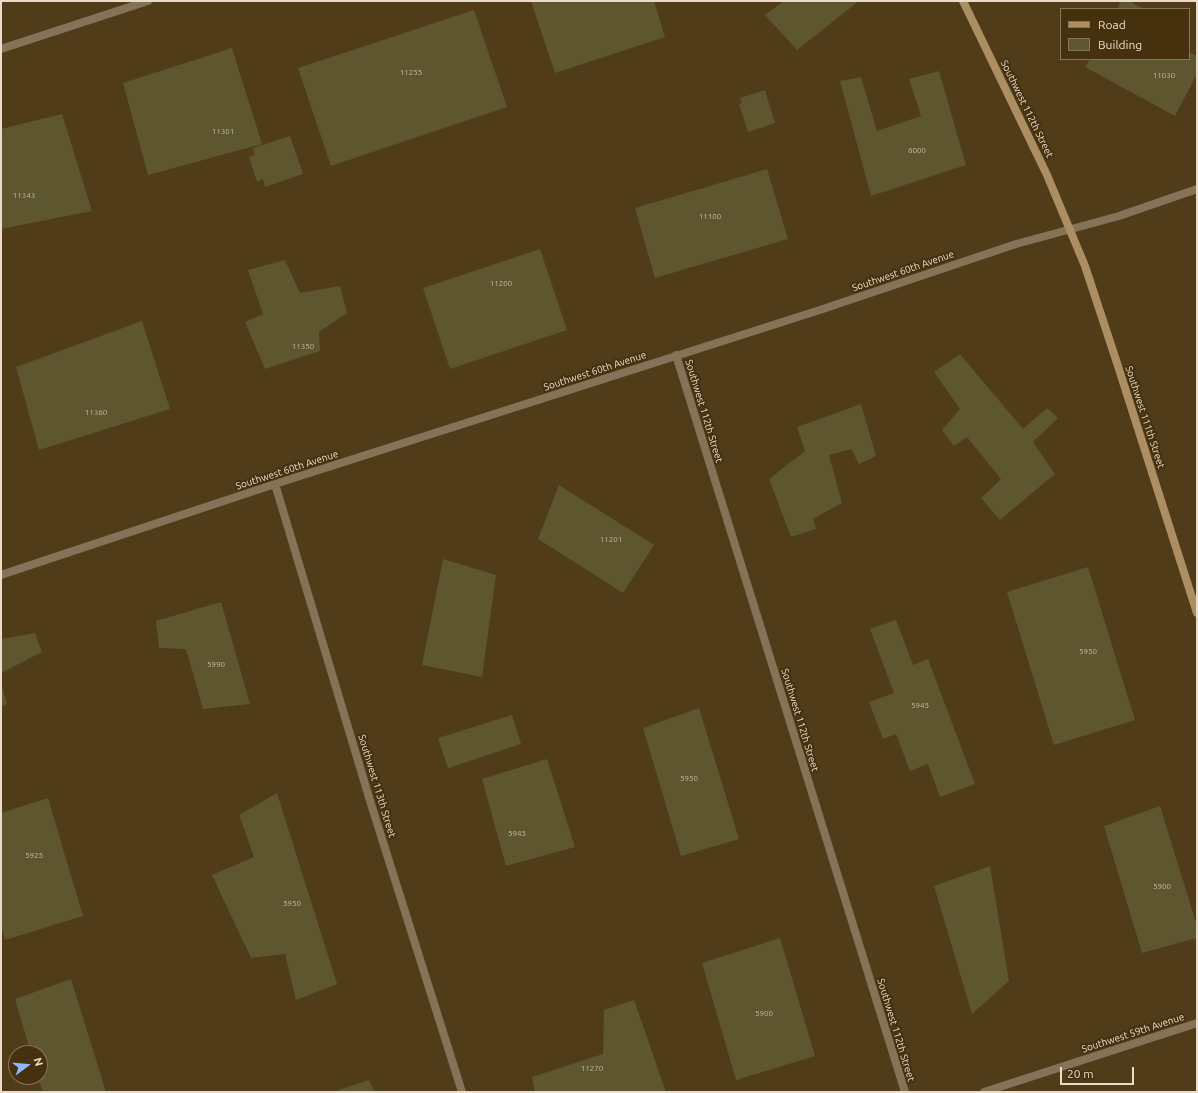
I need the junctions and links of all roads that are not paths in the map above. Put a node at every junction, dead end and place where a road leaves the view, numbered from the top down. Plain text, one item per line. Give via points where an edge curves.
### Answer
1 (148, 1) edge
2 (963, 1) edge
3 (1, 49) edge
4 (1197, 189) edge
5 (1070, 228) junction
6 (676, 355) junction
7 (275, 484) junction
8 (1, 575) edge
9 (1197, 613) edge
10 (1197, 1022) edge
11 (462, 1092) edge
12 (905, 1092) edge
13 (984, 1092) edge

1 - 3 street
2 - 5 main road, Southwest 112th Street
4 - 5 street, Southwest 60th Avenue via 1119,216
5 - 6 street, Southwest 60th Avenue
5 - 9 main road, Southwest 111th Street via 1093,290
6 - 7 street, Southwest 60th Avenue
6 - 12 street, Southwest 112th Street
7 - 8 street, Southwest 60th Avenue
7 - 11 street, Southwest 113th Street
10 - 13 street, Southwest 59th Avenue

